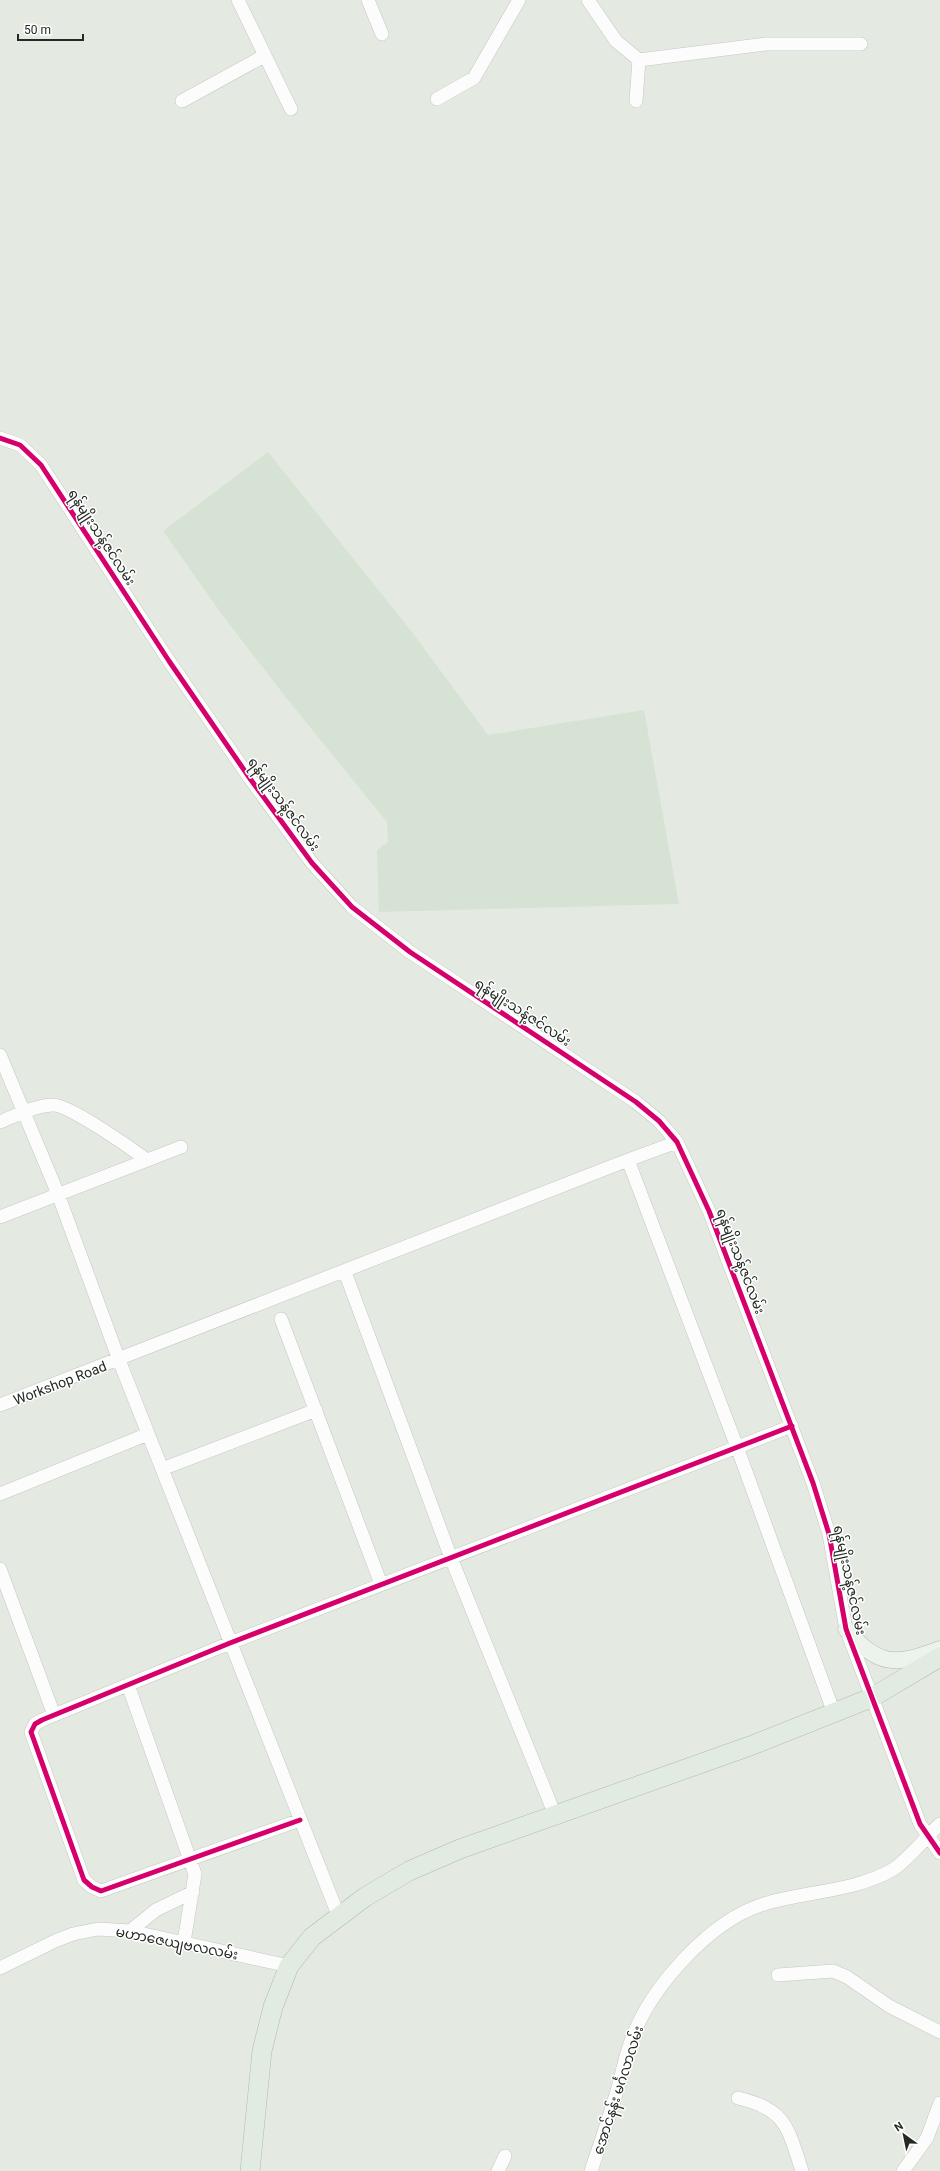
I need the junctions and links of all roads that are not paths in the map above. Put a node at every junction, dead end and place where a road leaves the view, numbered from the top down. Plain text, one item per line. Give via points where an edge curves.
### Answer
1 (238, 0) edge
2 (368, 0) edge
3 (519, 0) edge
4 (588, 0) edge
5 (382, 34) dead end
6 (861, 44) dead end
7 (264, 56) junction
8 (638, 60) junction
9 (437, 99) dead end
10 (182, 101) dead end
11 (636, 101) dead end
12 (291, 109) dead end
13 (0, 438) edge
14 (0, 1055) edge
15 (24, 1112) junction
16 (0, 1122) edge
17 (677, 1142) junction
18 (181, 1147) dead end
19 (147, 1160) junction
20 (628, 1160) junction
21 (58, 1194) junction
22 (0, 1217) edge
23 (344, 1272) junction
24 (281, 1319) dead end
25 (119, 1360) junction
26 (0, 1405) edge
27 (316, 1410) junction
28 (792, 1426) junction
29 (148, 1434) junction
30 (736, 1447) junction
31 (162, 1469) junction
32 (0, 1494) edge
33 (451, 1558) junction
34 (0, 1569) edge
35 (381, 1584) junction
36 (846, 1629) junction
37 (230, 1643) junction
38 (940, 1649) edge
39 (940, 1657) edge
40 (128, 1685) junction
41 (871, 1698) junction
42 (834, 1713) junction
43 (54, 1715) junction
44 (555, 1815) junction
45 (300, 1820) junction
46 (940, 1824) edge
47 (928, 1836) junction
48 (940, 1853) edge
49 (191, 1858) junction
50 (192, 1892) junction
51 (339, 1917) junction
52 (130, 1931) junction
53 (184, 1942) junction
54 (289, 1966) junction
55 (0, 1968) edge
56 (778, 1975) dead end
57 (940, 2032) edge
58 (738, 2098) dead end
59 (940, 2103) edge
60 (505, 2156) dead end
61 (250, 2171) edge
62 (498, 2171) edge
63 (591, 2171) edge
64 (802, 2171) edge
65 (903, 2171) edge

1 - 7 street
2 - 5 street
3 - 9 street via 474,78
4 - 8 street via 616,41
6 - 8 street via 766,44
7 - 10 street
7 - 12 street
8 - 11 street
13 - 17 street, ရန်မျိုးသန့်ဇင်လမ်း via 20,445 41,465 169,661 252,780 312,863 352,907 410,952 636,1102 659,1121
14 - 15 street
15 - 16 street
15 - 19 street via 54,1104 109,1134
15 - 21 street
17 - 20 street, Workshop Road
17 - 28 street, ရန်မျိုးသန့်ဇင်လမ်း via 709,1211
18 - 19 street
19 - 21 street
20 - 23 street, Workshop Road
20 - 30 street
21 - 22 street
21 - 25 street
23 - 25 street, Workshop Road
23 - 33 street
24 - 27 street
25 - 26 street, Workshop Road
25 - 29 street
27 - 31 street
27 - 35 street
28 - 30 street
28 - 36 street, ရန်မျိုးသန့်ဇင်လမ်း via 829,1534
29 - 31 street
29 - 32 street
30 - 33 street
30 - 42 street
31 - 37 street
33 - 35 street
33 - 44 street
34 - 43 street
35 - 37 street
36 - 38 main road via 862,1648 876,1656 896,1661 916,1658
36 - 41 street, ရန်မျိုးသန့်ဇင်လမ်း
37 - 40 street
37 - 45 street
39 - 41 highway
40 - 43 street
40 - 49 street
41 - 42 highway
41 - 47 street, ရန်မျိုးသန့်ဇင်လမ်း via 920,1824
42 - 44 highway via 750,1746
43 - 49 street via 35,1724 31,1732 84,1880 101,1891
44 - 51 highway via 460,1849 409,1871 365,1897
45 - 49 street
45 - 51 street
46 - 47 street, အောင်နန်း မင်္ဂလာလမ်း
47 - 48 street, ရန်မျိုးသန့်ဇင်လမ်း
47 - 63 street, အောင်နန်း မင်္ဂလာလမ်း via 893,1870 863,1883 764,1904 736,1916 699,1945 666,1981 647,2007 631,2041
49 - 50 street via 195,1874
50 - 52 street via 156,1910
50 - 53 street
51 - 54 highway via 312,1937
52 - 53 street, မဟာဇေယျဗလလမ်း
52 - 55 street, မဟာဇေယျဗလလမ်း via 98,1929 73,1934
53 - 54 street, မဟာဇေယျဗလလမ်း
54 - 61 highway via 273,2007 262,2051
56 - 57 street via 833,1971 848,1977 889,2006
58 - 64 street via 755,2102 780,2117 787,2128
59 - 65 street via 927,2138
60 - 62 street

